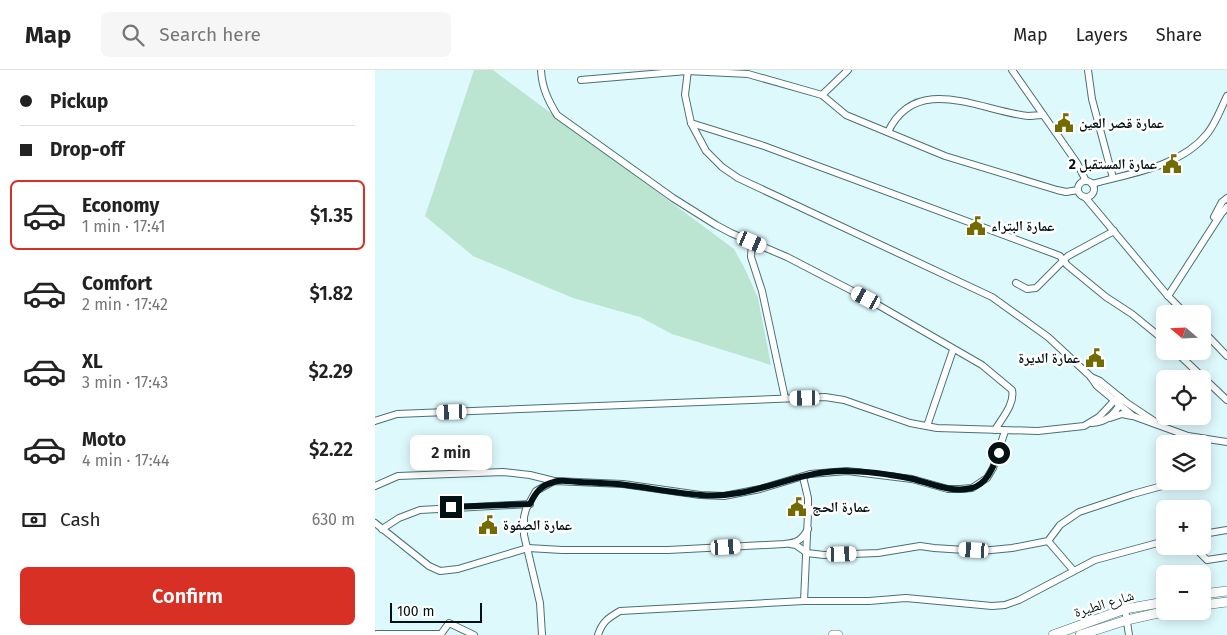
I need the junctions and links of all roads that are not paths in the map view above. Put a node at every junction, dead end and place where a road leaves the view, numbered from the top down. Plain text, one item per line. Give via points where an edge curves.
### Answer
1 (541, 70) edge
2 (848, 70) edge
3 (1012, 70) edge
4 (1088, 70) edge
5 (687, 71) edge
6 (581, 80) dead end
7 (822, 95) junction
8 (1227, 96) edge
9 (1043, 115) junction
10 (691, 123) junction
11 (888, 132) junction
12 (1113, 178) junction
13 (1089, 183) junction
14 (1078, 190) junction
15 (1085, 197) junction
16 (1226, 197) edge
17 (1227, 207) edge
18 (1209, 230) junction
19 (1114, 231) junction
20 (752, 242) junction
21 (1063, 260) junction
22 (1016, 283) dead end
23 (1168, 296) junction
24 (1177, 305) edge
25 (1156, 334) edge
26 (1211, 339) edge
27 (953, 350) junction
28 (1227, 356) edge
29 (1185, 360) edge
30 (1090, 376) junction
31 (1103, 392) junction
32 (785, 398) junction
33 (1227, 400) edge
34 (1118, 402) junction
35 (1104, 412) junction
36 (1133, 416) junction
37 (375, 421) edge
38 (1104, 421) junction
39 (1091, 423) junction
40 (927, 426) junction
41 (1163, 426) junction
42 (995, 430) junction
43 (1005, 431) junction
44 (1186, 435) edge
45 (1211, 442) edge
46 (1227, 442) edge
47 (803, 477) junction
48 (554, 481) junction
49 (375, 486) edge
50 (1156, 488) edge
51 (530, 504) junction
52 (375, 523) edge
53 (382, 529) junction
54 (808, 529) junction
55 (1227, 530) edge
56 (1211, 533) edge
57 (1048, 541) junction
58 (1156, 543) edge
59 (784, 544) junction
60 (528, 548) junction
61 (807, 553) junction
62 (1202, 555) edge
63 (1227, 557) edge
64 (1073, 570) junction
65 (1227, 591) edge
66 (1211, 593) edge
67 (804, 601) junction
68 (1227, 602) edge
69 (1156, 604) edge
70 (1211, 604) edge
71 (1125, 609) junction
72 (1156, 613) edge
73 (1127, 620) junction
74 (377, 634) dead end
75 (474, 635) edge
76 (542, 635) edge
77 (598, 635) edge
78 (1053, 635) edge
79 (1079, 635) edge
80 (1129, 635) edge

1 - 20 street via 541,83 547,100 557,115 673,198 716,225
2 - 7 street
3 - 9 street
4 - 12 street via 1092,99
5 - 6 street
5 - 7 street via 747,74
5 - 10 street via 685,95
7 - 11 street via 846,115
8 - 12 street via 1210,130 1174,160
9 - 11 street via 1028,116 963,101 931,100 901,111
9 - 13 street
10 - 21 street via 764,146 1055,254
10 - 30 street via 706,151 738,178 992,297 1048,337
11 - 14 street via 945,156 1057,190
12 - 13 street
13 - 14 street via 1081,183
13 - 15 street via 1093,193
14 - 15 street
15 - 19 street
16 - 18 street
17 - 18 street
18 - 23 street
19 - 21 street
19 - 23 street
20 - 27 street via 866,298
20 - 32 street via 751,257
21 - 22 street via 1036,288
21 - 25 street via 1105,297
23 - 24 street
26 - 28 street
27 - 40 street
27 - 42 street via 982,365 1011,390 1013,399
29 - 33 street
30 - 31 street
30 - 34 street via 1100,381
31 - 34 street
31 - 35 street via 1107,400
32 - 37 street via 397,414
32 - 40 street via 844,400
34 - 35 street
34 - 36 street
34 - 38 street
34 - 41 street
35 - 39 street
36 - 38 street via 1118,415
36 - 41 street
38 - 39 street
39 - 43 street via 1038,431
40 - 42 street
41 - 44 street
42 - 43 street
43 - 47 street via 993,468 987,478 973,488 948,489 912,479 847,471
45 - 46 street
47 - 48 street via 725,496 623,484
47 - 54 street via 808,498
48 - 49 street via 503,472 398,476
48 - 51 street via 536,491
50 - 57 street via 1079,512 1060,525
51 - 53 street via 420,510
51 - 60 street via 524,517
52 - 53 street
53 - 60 street via 429,566 441,571
54 - 59 street via 803,538
54 - 61 street
55 - 56 street
57 - 61 street via 981,551 920,546 878,553
57 - 64 street
58 - 64 street via 1095,560
59 - 60 street via 668,550
59 - 61 street via 796,545
60 - 76 street via 540,604
61 - 67 street
62 - 63 street via 1207,560
64 - 67 street via 1005,605 906,598
65 - 66 main road
67 - 77 street via 620,612 606,619
68 - 70 main road
69 - 71 main road, شارع الطيرة
71 - 73 street
71 - 78 main road, شارع الطيرة
72 - 73 main road, شارع الطيرة
73 - 79 main road, شارع الطيرة
73 - 80 street
74 - 75 street via 441,634 449,622

